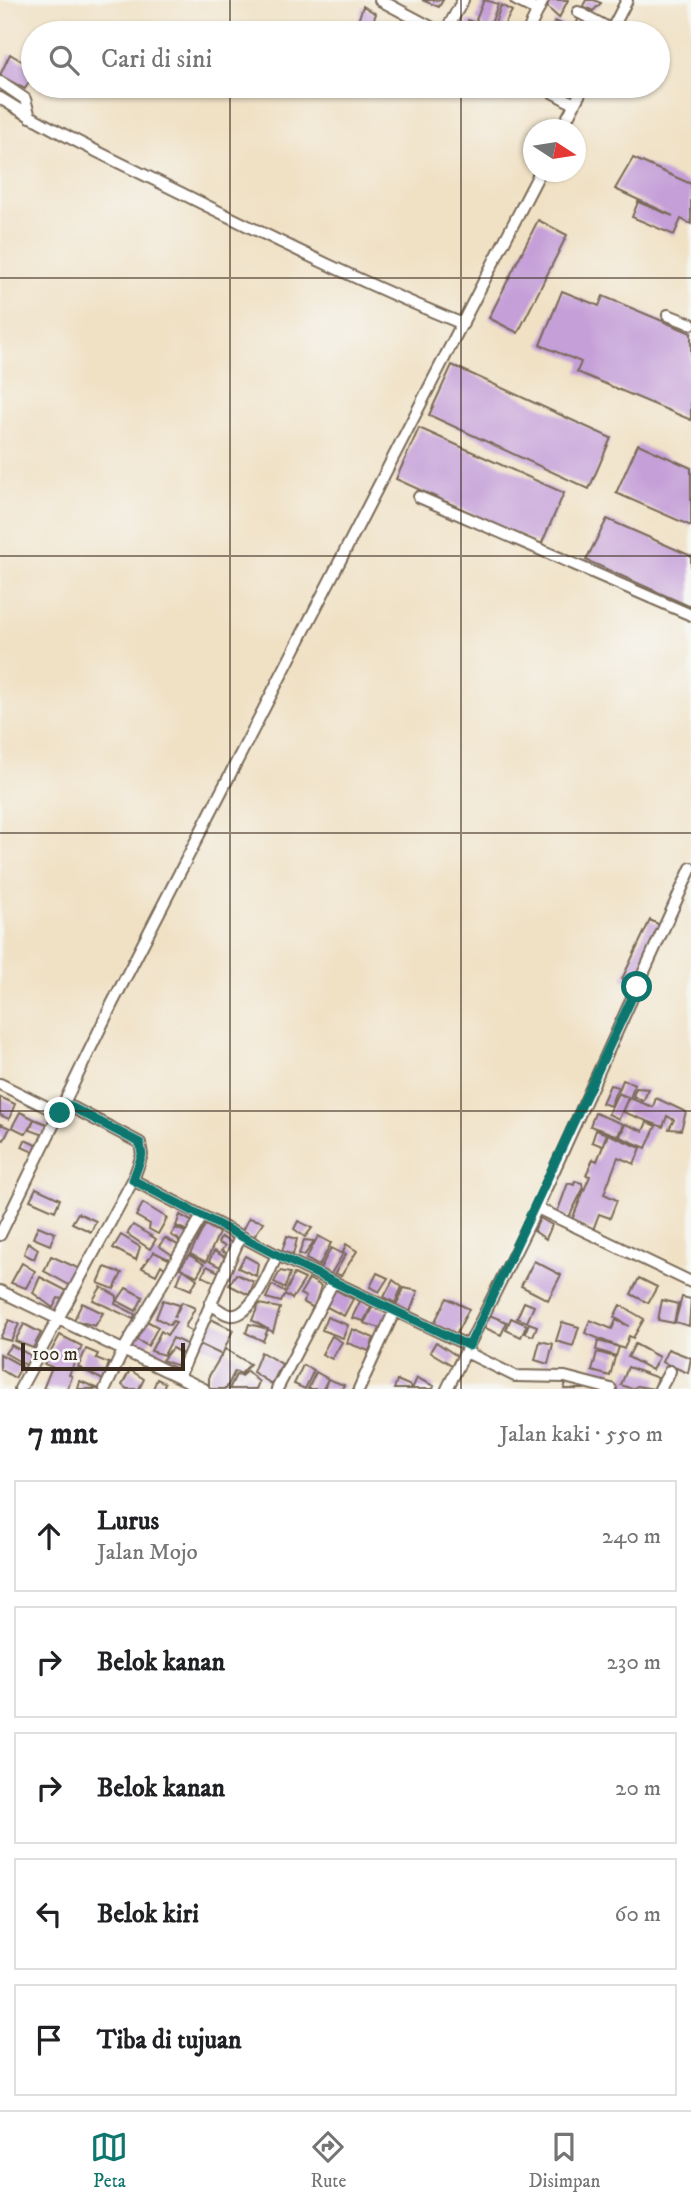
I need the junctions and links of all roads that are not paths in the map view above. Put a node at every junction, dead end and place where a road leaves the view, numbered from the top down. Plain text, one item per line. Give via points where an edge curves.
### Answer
1 (380, 0) edge
2 (408, 0) edge
3 (463, 0) edge
4 (516, 0) edge
5 (627, 0) edge
6 (540, 5) edge
7 (401, 11) junction
8 (578, 12) dead end
9 (421, 21) edge
10 (451, 21) edge
11 (533, 21) edge
12 (593, 21) edge
13 (616, 21) edge
14 (0, 82) edge
15 (21, 96) edge
16 (0, 98) edge
17 (24, 98) edge
18 (564, 98) edge
19 (578, 98) edge
20 (575, 104) junction
21 (30, 117) junction
22 (567, 119) edge
23 (535, 182) edge
24 (668, 314) dead end
25 (463, 324) junction
26 (691, 324) edge
27 (419, 497) dead end
28 (691, 615) edge
29 (691, 868) edge
30 (0, 1084) edge
31 (62, 1108) junction
32 (133, 1180) junction
33 (537, 1208) junction
34 (202, 1216) junction
35 (4, 1217) edge
36 (0, 1236) edge
37 (240, 1237) junction
38 (277, 1255) junction
39 (333, 1282) junction
40 (691, 1282) edge
41 (0, 1291) edge
42 (210, 1304) junction
43 (394, 1312) junction
44 (60, 1320) junction
45 (124, 1349) junction
46 (468, 1349) junction
47 (670, 1371) dead end
48 (515, 1376) junction
49 (179, 1377) junction
50 (197, 1387) edge
51 (20, 1389) edge
52 (105, 1389) edge
53 (277, 1389) edge
54 (359, 1389) edge
55 (447, 1389) edge
56 (514, 1389) edge
57 (611, 1389) edge
58 (660, 1389) edge

1 - 7 street
2 - 7 street
3 - 10 street
4 - 6 street
5 - 13 street
6 - 11 street
7 - 9 street
8 - 12 street
14 - 15 street
16 - 21 street
17 - 21 street
18 - 20 street
19 - 20 street
20 - 22 street
21 - 25 street via 289,246
23 - 25 street
24 - 26 street
25 - 31 street
27 - 28 street
29 - 33 street
30 - 31 street
31 - 32 street via 140,1143 142,1155
31 - 35 street
32 - 34 street
32 - 44 street
33 - 40 street
33 - 46 street
34 - 37 street
34 - 45 street
35 - 36 street
37 - 38 street
37 - 42 street
38 - 39 street
38 - 42 street via 259,1292 239,1314 229,1315
39 - 43 street
39 - 53 street
41 - 44 street
42 - 49 street
43 - 46 street
43 - 54 street
44 - 45 street
44 - 51 street
45 - 49 street
45 - 52 street
46 - 48 street
46 - 55 street
47 - 58 street
48 - 56 street
48 - 57 street via 565,1377
49 - 50 street

